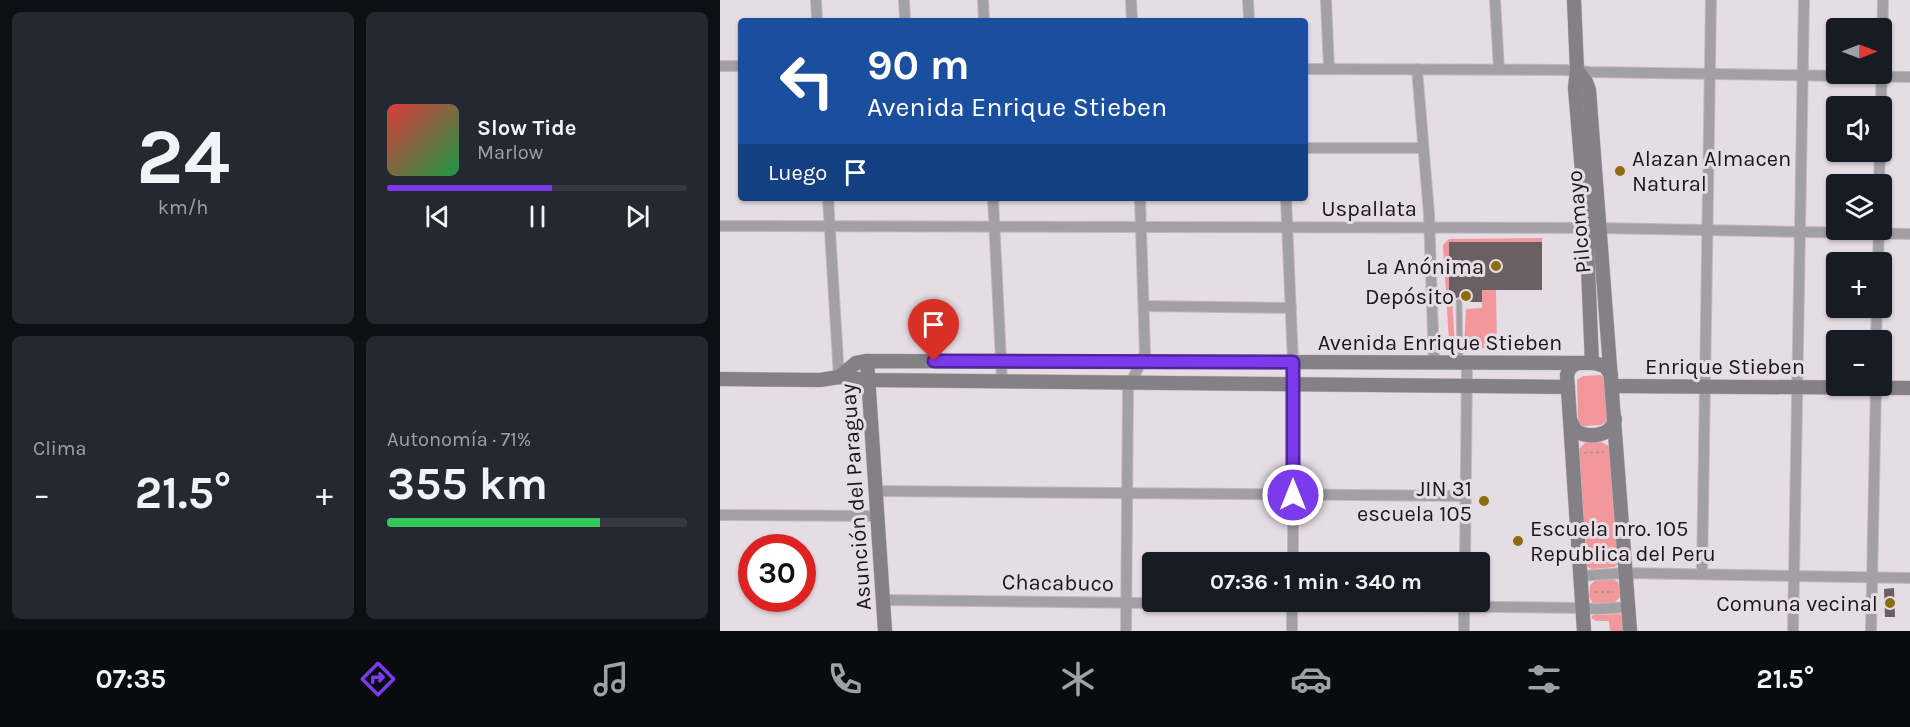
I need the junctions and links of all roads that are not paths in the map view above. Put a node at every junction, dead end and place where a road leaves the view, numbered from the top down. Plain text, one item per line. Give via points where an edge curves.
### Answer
1 (816, 0) edge
2 (904, 0) edge
3 (983, 0) edge
4 (1131, 0) edge
5 (1248, 0) edge
6 (1326, 0) edge
7 (1495, 0) edge
8 (1574, 0) edge
9 (1711, 0) edge
10 (1804, 0) edge
11 (1883, 0) edge
12 (817, 18) edge
13 (905, 18) edge
14 (984, 18) edge
15 (1132, 18) edge
16 (1249, 18) edge
17 (1883, 18) edge
18 (720, 66) edge
19 (738, 66) edge
20 (1308, 69) edge
21 (1329, 69) junction
22 (1417, 69) junction
23 (1498, 69) junction
24 (1577, 70) junction
25 (1710, 74) junction
26 (1803, 75) junction
27 (1826, 75) edge
28 (1892, 76) edge
29 (1910, 77) edge
30 (1308, 147) edge
31 (1423, 148) junction
32 (828, 201) edge
33 (993, 201) edge
34 (1140, 201) edge
35 (1286, 201) edge
36 (720, 226) edge
37 (830, 226) junction
38 (994, 227) junction
39 (1142, 227) junction
40 (1288, 227) junction
41 (1429, 227) junction
42 (1593, 228) junction
43 (1707, 230) junction
44 (1800, 231) junction
45 (1826, 231) edge
46 (1892, 232) edge
47 (1910, 234) edge
48 (1459, 302) dead end
49 (1144, 306) junction
50 (1291, 308) junction
51 (867, 361) junction
52 (1001, 361) junction
53 (1142, 362) junction
54 (1293, 362) junction
55 (1434, 363) junction
56 (1464, 363) junction
57 (1585, 363) junction
58 (839, 377) junction
59 (720, 379) edge
60 (868, 380) junction
61 (1612, 380) junction
62 (1002, 381) junction
63 (1129, 382) junction
64 (1293, 384) junction
65 (1467, 386) junction
66 (1705, 386) junction
67 (1568, 387) junction
68 (1797, 387) junction
69 (1826, 387) edge
70 (1892, 387) edge
71 (1910, 388) edge
72 (1876, 396) edge
73 (1615, 417) junction
74 (1570, 420) junction
75 (876, 491) junction
76 (1127, 493) junction
77 (1293, 495) junction
78 (1466, 496) junction
79 (720, 515) edge
80 (877, 516) junction
81 (1293, 552) edge
82 (1465, 552) edge
83 (1626, 573) junction
84 (1702, 574) junction
85 (1580, 576) junction
86 (1794, 576) junction
87 (1872, 577) junction
88 (1910, 578) edge
89 (883, 600) junction
90 (1126, 603) junction
91 (1142, 603) edge
92 (1490, 605) edge
93 (1628, 607) junction
94 (1582, 608) junction
95 (1292, 612) edge
96 (1464, 612) edge
97 (885, 631) edge
98 (1126, 631) edge
99 (1292, 631) edge
100 (1464, 631) edge
101 (1584, 631) edge
102 (1630, 631) edge
103 (1792, 631) edge
104 (1871, 631) edge

1 - 12 street
2 - 13 street
3 - 14 street
4 - 15 street
5 - 16 street
6 - 21 street
7 - 23 street
8 - 24 main road, Pilcomayo
9 - 25 street
10 - 26 street
11 - 17 street
18 - 19 street
20 - 21 street
21 - 22 street
22 - 23 street
22 - 31 street
23 - 24 street
24 - 25 street
24 - 42 main road, Pilcomayo via 1575,88
25 - 26 street
25 - 43 street
26 - 27 street
26 - 44 street
28 - 29 street
30 - 31 street
31 - 41 street
32 - 37 street, Asunción del Paraguay
33 - 38 street
34 - 39 street
35 - 40 street
36 - 37 street, Uspallata
37 - 38 street, Uspallata
37 - 58 street, Asunción del Paraguay
38 - 39 street, Uspallata
38 - 52 street
39 - 40 street, Uspallata
39 - 49 street
40 - 41 street, Uspallata
40 - 50 street
41 - 42 street, Uspallata
41 - 55 street
42 - 43 street, Uspallata
42 - 57 main road, Pilcomayo
42 - 61 main road, Pilcomayo
43 - 44 street, Uspallata
43 - 66 street
44 - 45 street, Uspallata
44 - 68 street
46 - 47 street, Uspallata
48 - 56 lane
49 - 50 street
49 - 53 street
50 - 54 street
51 - 52 main road, Avenida Enrique Stieben
51 - 58 main road via 856,363
51 - 60 main road, Asunción del Paraguay
52 - 53 main road, Avenida Enrique Stieben
52 - 62 street
53 - 54 main road, Avenida Enrique Stieben
53 - 63 street
54 - 55 main road, Avenida Enrique Stieben
54 - 64 street
55 - 56 main road, Avenida Enrique Stieben
56 - 57 main road, Avenida Enrique Stieben
56 - 65 street
57 - 61 main road, Avenida Enrique Stieben via 1602,365
57 - 67 main road via 1568,368
58 - 59 main road, Avenida Enrique Stieben
58 - 60 main road, Avenida Enrique Stieben
60 - 62 main road, Avenida Enrique Stieben
60 - 75 main road, Asunción del Paraguay
61 - 66 main road, Enrique Stieben
61 - 73 main road
62 - 63 main road, Avenida Enrique Stieben
63 - 64 main road, Avenida Enrique Stieben
63 - 76 street
64 - 65 main road, Avenida Enrique Stieben
64 - 77 street
65 - 67 main road, Avenida Enrique Stieben
65 - 78 street
66 - 68 main road, Enrique Stieben
66 - 84 street
67 - 74 main road
68 - 69 main road, Enrique Stieben
68 - 86 street
70 - 71 main road, Enrique Stieben
72 - 87 street
73 - 74 main road via 1612,428 1602,434 1581,434 1574,430
73 - 83 main road
74 - 85 main road
75 - 76 street
75 - 80 main road, Asunción del Paraguay
76 - 77 street
76 - 90 street
77 - 78 street
77 - 81 street
78 - 82 street
79 - 80 street
80 - 89 main road, Asunción del Paraguay
83 - 84 street
83 - 85 street
83 - 93 main road
84 - 86 street
85 - 94 main road
86 - 87 street
86 - 103 street
87 - 88 street
87 - 104 street
89 - 90 street, Chacabuco
89 - 97 main road, Asunción del Paraguay
90 - 91 street, Chacabuco
90 - 98 street
92 - 94 street, Chacabuco
93 - 94 street, Chacabuco
93 - 102 main road
94 - 101 main road
95 - 99 street
96 - 100 street

